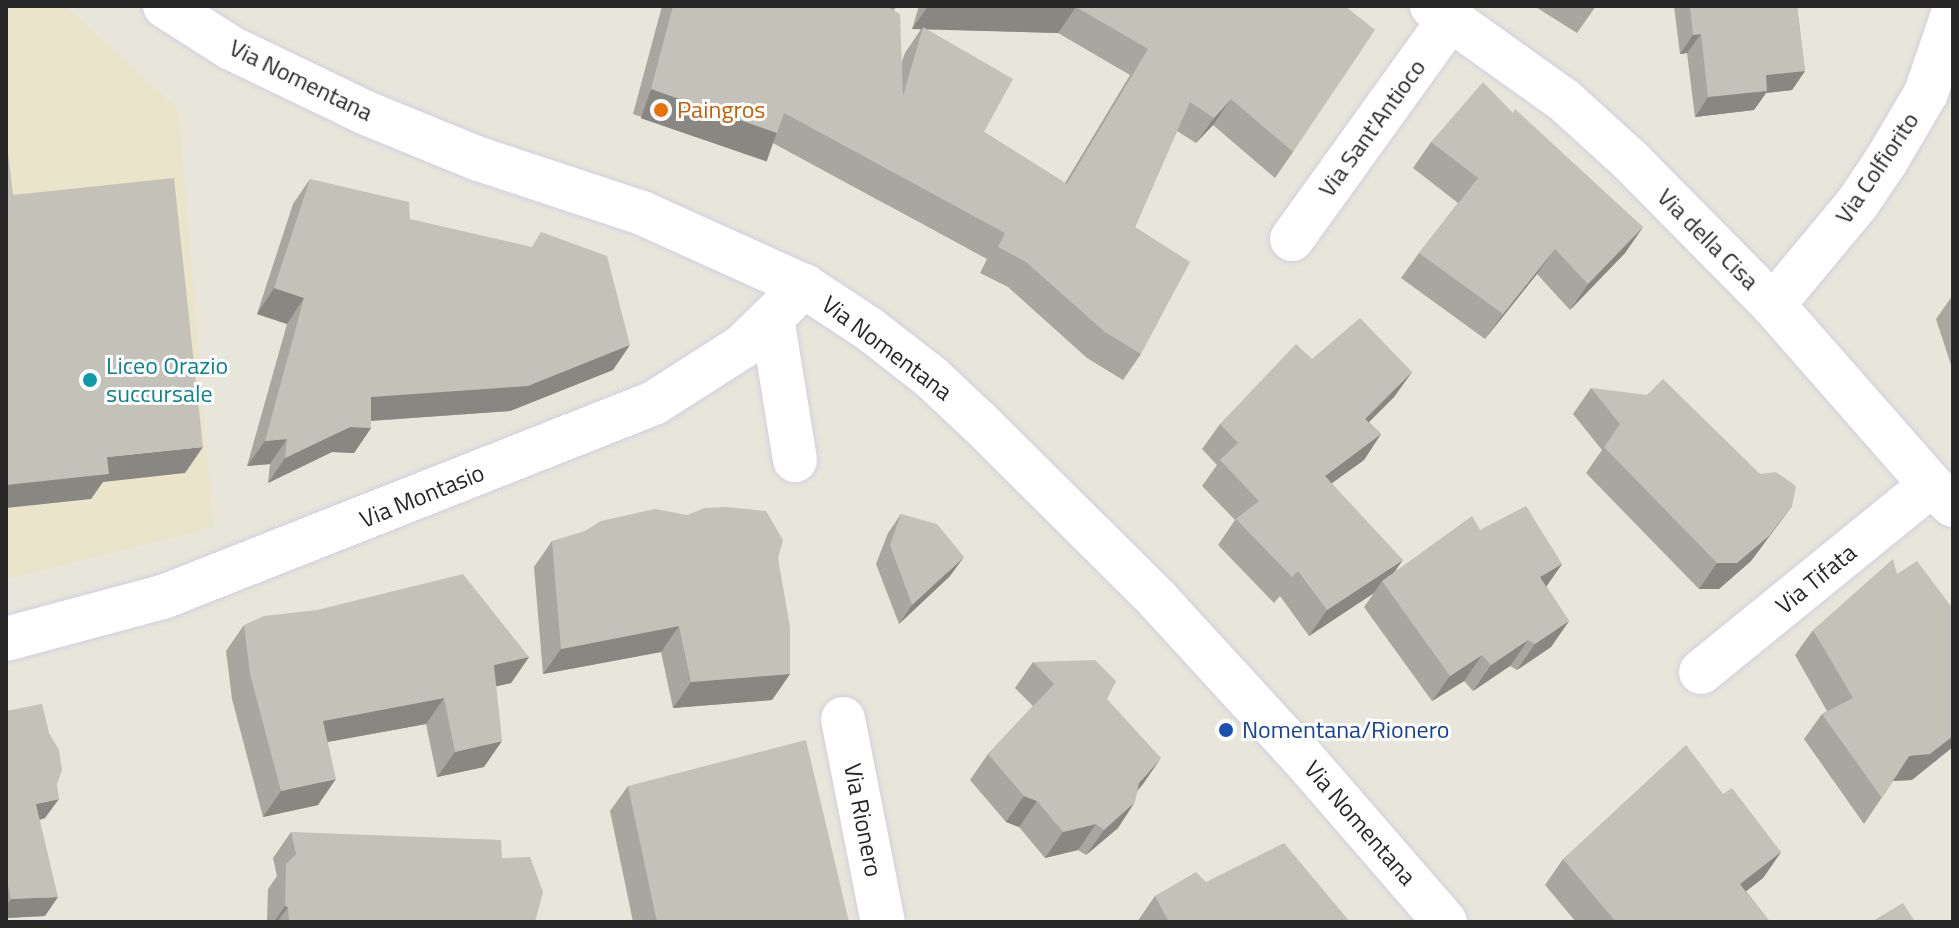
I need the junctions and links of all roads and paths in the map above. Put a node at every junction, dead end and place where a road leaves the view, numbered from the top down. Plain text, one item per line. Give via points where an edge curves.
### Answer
1 (165, 6) edge
2 (1442, 12) edge
3 (1953, 14) edge
4 (1292, 239) dead end
5 (804, 286) junction
6 (1773, 305) junction
7 (772, 318) junction
8 (795, 460) dead end
9 (1942, 495) edge
10 (6, 639) edge
11 (1701, 672) dead end
12 (843, 719) dead end
13 (883, 922) edge
14 (1445, 922) edge

1 - 5 street, Via Nomentana via 231,48 366,113 476,158 642,213
2 - 4 street, Via Sant'Antioco
2 - 6 street, Via della Cisa via 1564,100
3 - 6 street, Via Colfiorito via 1926,93 1886,161
5 - 7 street, Via Montasio
5 - 14 street, Via Nomentana via 931,377 1075,515 1303,758
6 - 9 street, Via della Cisa
7 - 8 street
7 - 10 street, Via Montasio via 711,369 654,403 163,597
9 - 11 street, Via Tifata
12 - 13 street, Via Rionero

